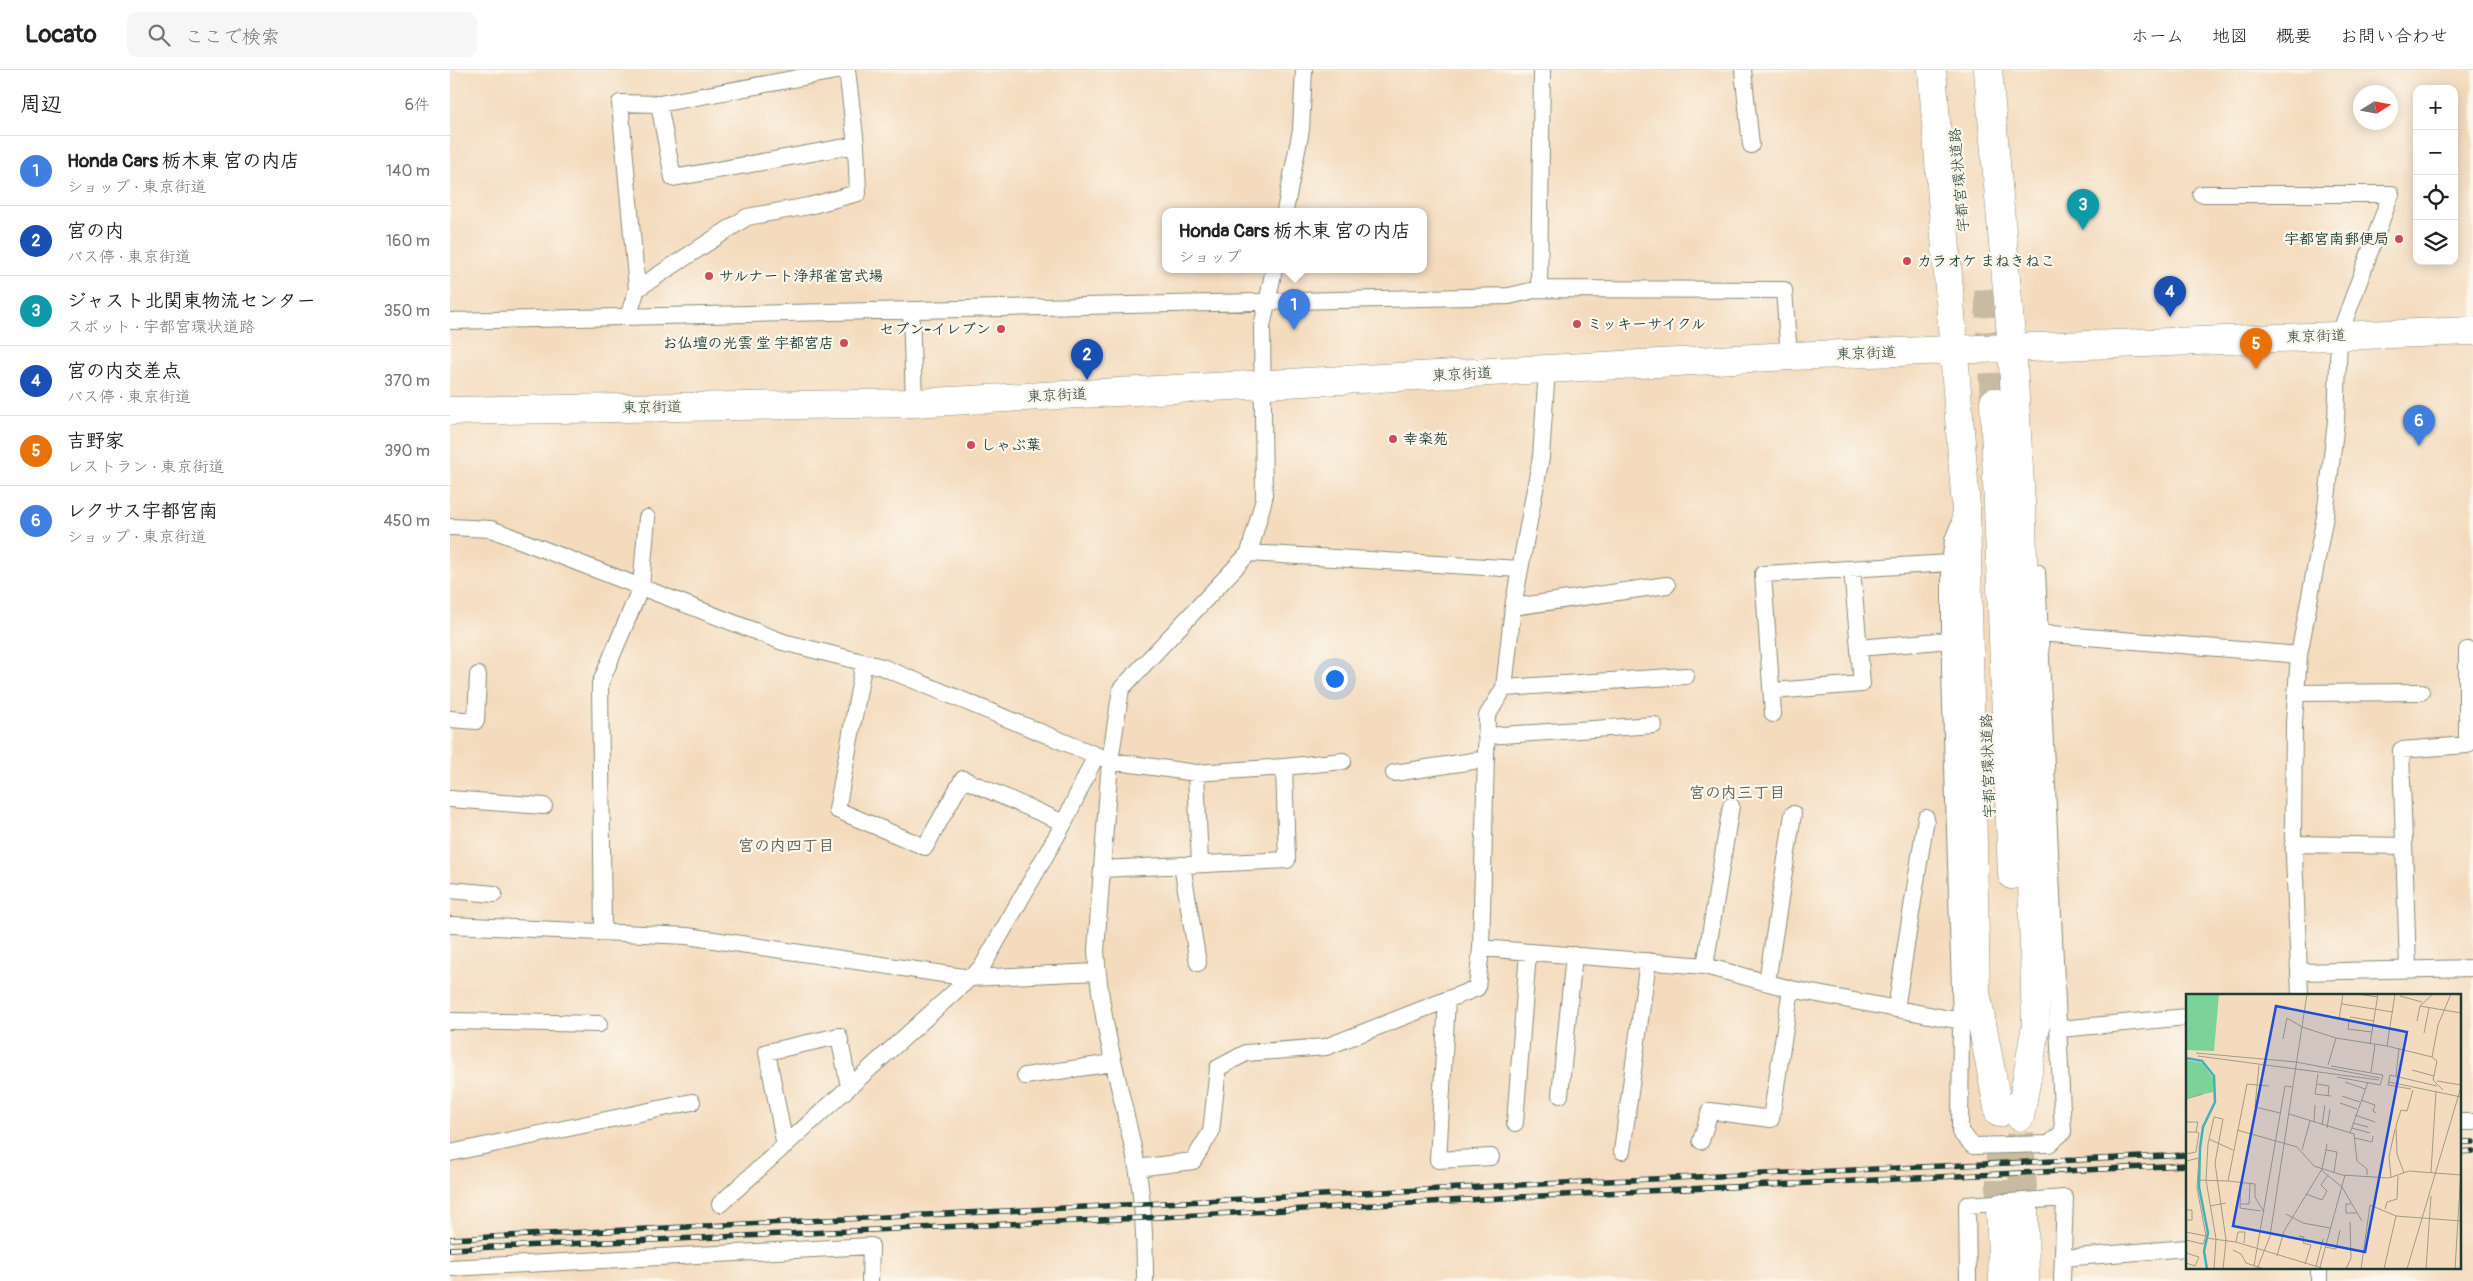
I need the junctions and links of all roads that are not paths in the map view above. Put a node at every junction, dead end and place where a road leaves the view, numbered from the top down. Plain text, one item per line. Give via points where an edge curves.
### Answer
1 (841, 70) edge
2 (847, 70) edge
3 (1304, 70) edge
4 (1542, 70) edge
5 (1743, 70) edge
6 (1932, 70) edge
7 (1949, 70) edge
8 (1970, 70) edge
9 (1988, 70) edge
10 (659, 104) junction
11 (856, 145) junction
12 (1751, 145) dead end
13 (2201, 194) dead end
14 (1286, 208) edge
15 (1273, 273) edge
16 (637, 289) junction
17 (1539, 289) junction
18 (1268, 301) junction
19 (911, 310) junction
20 (628, 317) junction
21 (450, 321) edge
22 (2473, 331) edge
23 (2339, 336) junction
24 (2012, 347) junction
25 (1955, 349) junction
26 (1789, 356) junction
27 (1547, 369) junction
28 (1261, 384) junction
29 (1985, 400) tunnel mouth
30 (914, 403) junction
31 (450, 411) edge
32 (1966, 507) junction
33 (648, 518) dead end
34 (2022, 520) junction
35 (450, 527) edge
36 (1249, 553) junction
37 (1950, 563) junction
38 (1520, 569) junction
39 (1852, 569) junction
40 (1667, 585) dead end
41 (641, 587) junction
42 (1513, 608) junction
43 (2040, 634) junction
44 (1950, 640) junction
45 (1859, 648) junction
46 (2473, 651) edge
47 (2299, 655) junction
48 (864, 662) junction
49 (478, 675) dead end
50 (1686, 676) dead end
51 (1504, 688) junction
52 (1772, 691) junction
53 (2421, 692) dead end
54 (2296, 693) junction
55 (1773, 714) dead end
56 (450, 719) edge
57 (1654, 725) dead end
58 (1486, 736) junction
59 (2470, 745) edge
60 (1104, 758) junction
61 (1486, 759) junction
62 (1343, 762) dead end
63 (1284, 767) junction
64 (1196, 773) junction
65 (1394, 773) dead end
66 (450, 798) edge
67 (544, 806) dead end
68 (1730, 806) dead end
69 (1793, 814) dead end
70 (1926, 818) dead end
71 (1064, 823) junction
72 (2293, 844) junction
73 (2404, 846) junction
74 (1200, 864) junction
75 (1182, 865) junction
76 (1102, 869) junction
77 (450, 890) edge
78 (494, 894) dead end
79 (450, 925) edge
80 (603, 932) junction
81 (1481, 948) junction
82 (1528, 952) junction
83 (1574, 955) junction
84 (1648, 961) junction
85 (1198, 963) dead end
86 (1705, 966) junction
87 (2473, 968) edge
88 (2408, 969) junction
89 (1097, 972) junction
90 (2299, 972) junction
91 (970, 978) junction
92 (1767, 982) junction
93 (1791, 989) junction
94 (2300, 994) edge
95 (1447, 1000) junction
96 (1896, 1009) junction
97 (2186, 1018) edge
98 (450, 1021) edge
99 (1960, 1021) junction
100 (599, 1024) dead end
101 (2060, 1028) junction
102 (1113, 1063) junction
103 (1025, 1076) dead end
104 (849, 1087) junction
105 (1560, 1095) dead end
106 (692, 1102) dead end
107 (2460, 1122) edge
108 (2473, 1122) edge
109 (1515, 1124) dead end
110 (2010, 1125) junction
111 (1701, 1141) dead end
112 (785, 1146) junction
113 (1622, 1151) dead end
114 (450, 1153) edge
115 (1491, 1157) dead end
116 (1137, 1168) junction
117 (720, 1204) dead end
118 (2186, 1248) edge
119 (2062, 1258) junction
120 (450, 1268) edge
121 (2319, 1268) edge
122 (870, 1281) edge
123 (1145, 1281) edge
124 (1968, 1281) edge
125 (2003, 1281) edge
126 (2025, 1281) edge
127 (2062, 1281) edge
128 (2319, 1281) edge

1 - 10 street
2 - 11 street
3 - 14 street via 1301,130
4 - 17 street
5 - 12 street
6 - 25 highway
7 - 8 highway, 宇都宮環状道路 via 1978,290
9 - 24 highway
10 - 11 street via 673,178
10 - 16 street via 620,103
11 - 16 street via 858,193 747,218
13 - 23 street via 2391,194
15 - 18 street
16 - 20 street
17 - 18 street via 1509,296
17 - 26 street via 1784,290
18 - 19 street
18 - 28 street via 1262,327
19 - 20 street
19 - 30 street
20 - 21 street
22 - 23 highway, 東京街道
23 - 24 highway, 東京街道
23 - 47 street via 2336,421 2325,516
24 - 25 highway, 東京街道
24 - 34 highway
25 - 26 highway, 東京街道
25 - 32 highway
26 - 27 highway, 東京街道
27 - 28 highway, 東京街道
27 - 38 street via 1541,456
28 - 30 highway, 東京街道
28 - 36 street via 1264,499
29 - 110 highway, 宇都宮環状道路 via 2005,653
30 - 31 highway, 東京街道
32 - 37 street via 1953,540
32 - 110 highway via 1976,992
33 - 41 street
34 - 43 street via 2036,563
34 - 110 highway via 2036,1025
35 - 41 street via 491,529
36 - 38 street
36 - 60 street via 1121,689
37 - 39 street
37 - 44 street
38 - 42 street
39 - 45 street
39 - 52 street via 1763,574
40 - 42 street
41 - 48 street via 783,642
41 - 80 street via 600,684
42 - 51 street
43 - 47 street
43 - 101 street
44 - 45 street
44 - 99 street
45 - 52 street via 1862,684
46 - 59 street via 2467,650
47 - 54 street
48 - 60 street
48 - 71 street via 837,810 924,847 963,779
49 - 56 street via 476,721
50 - 51 street
51 - 58 street via 1487,716
52 - 55 street
53 - 54 street
54 - 72 street
57 - 58 street
58 - 61 street
59 - 73 street via 2401,750
60 - 64 street
60 - 71 street
60 - 76 street
61 - 65 street
61 - 81 street
62 - 63 street
63 - 64 street
63 - 74 street via 1287,860
64 - 74 street
66 - 67 street
68 - 86 street
69 - 92 street
70 - 96 street
71 - 91 street via 982,967
72 - 73 street
72 - 90 street
73 - 88 street
74 - 75 street
75 - 76 street
75 - 85 street
76 - 89 street
77 - 78 street
79 - 80 street
80 - 91 street via 687,936
81 - 82 street
81 - 95 street via 1477,988
82 - 83 street
82 - 109 street
83 - 84 street
83 - 105 street
84 - 86 street
84 - 113 street
86 - 92 street
87 - 88 street
88 - 90 street
89 - 91 street
89 - 102 street
90 - 94 street
91 - 104 street
92 - 93 street
93 - 96 street
93 - 111 street via 1771,1118 1710,1111
95 - 115 street via 1438,1160
95 - 116 street via 1326,1047 1246,1053 1218,1068 1211,1132 1193,1161
96 - 99 street
97 - 101 street
98 - 100 street
99 - 101 street via 1960,1132 1973,1146 2049,1144 2063,1132
102 - 103 street
102 - 116 street
104 - 112 street
104 - 112 street via 840,1036 767,1052
106 - 114 street
107 - 108 street
112 - 117 street
116 - 123 street via 1145,1238
118 - 119 street
119 - 124 street via 2065,1198 1967,1205
119 - 127 street
120 - 122 street via 871,1246
121 - 128 street
125 - 126 highway via 2012,1208

